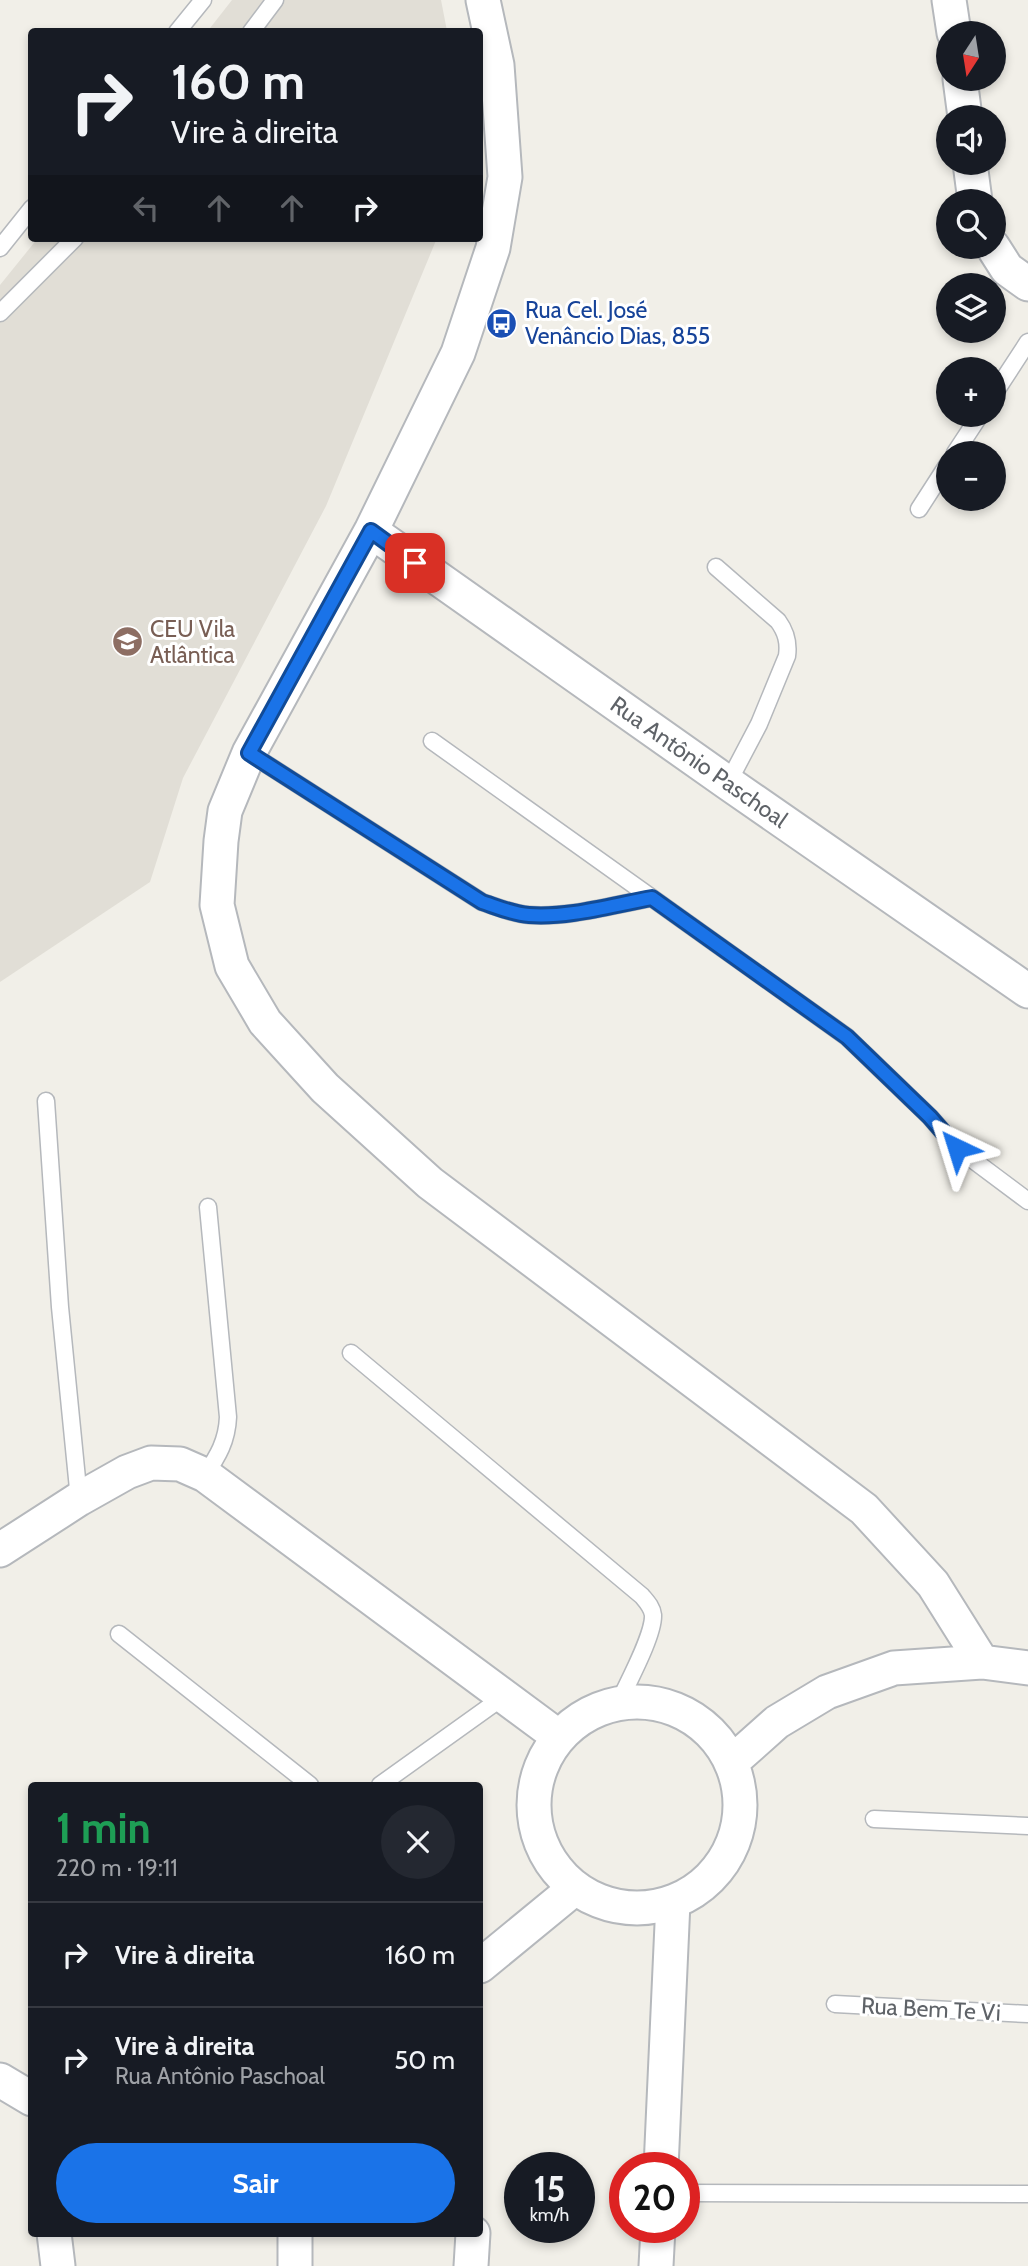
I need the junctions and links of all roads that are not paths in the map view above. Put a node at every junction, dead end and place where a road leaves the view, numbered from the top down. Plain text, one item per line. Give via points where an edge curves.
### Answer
1 (203, 0) edge
2 (275, 0) edge
3 (483, 0) edge
4 (949, 0) edge
5 (952, 21) edge
6 (180, 28) edge
7 (254, 28) edge
8 (28, 213) edge
9 (71, 242) edge
10 (0, 248) edge
11 (1001, 259) edge
12 (1028, 284) edge
13 (0, 313) edge
14 (1028, 342) edge
15 (1006, 376) edge
16 (936, 483) edge
17 (919, 509) dead end
18 (371, 531) junction
19 (716, 567) dead end
20 (432, 741) dead end
21 (249, 753) junction
22 (728, 783) junction
23 (652, 898) junction
24 (1028, 991) edge
25 (46, 1101) dead end
26 (1028, 1201) edge
27 (208, 1207) dead end
28 (351, 1353) dead end
29 (205, 1475) junction
30 (79, 1499) junction
31 (0, 1550) edge
32 (119, 1634) dead end
33 (982, 1662) junction
34 (1028, 1668) edge
35 (503, 1697) junction
36 (618, 1704) junction
37 (559, 1737) junction
38 (732, 1762) junction
39 (306, 1782) edge
40 (384, 1782) edge
41 (874, 1819) dead end
42 (1028, 1826) edge
43 (575, 1888) junction
44 (673, 1902) junction
45 (483, 1964) edge
46 (835, 2004) dead end
47 (1028, 2014) edge
48 (0, 2080) edge
49 (28, 2097) edge
50 (662, 2152) edge
51 (700, 2193) edge
52 (1028, 2194) edge
53 (54, 2237) edge
54 (295, 2237) edge
55 (473, 2237) edge
56 (657, 2243) edge
57 (58, 2266) edge
58 (295, 2266) edge
59 (471, 2266) edge
60 (656, 2266) edge

1 - 6 lane
2 - 7 lane
3 - 18 street via 496,65 505,177 493,248 458,353
4 - 5 street
8 - 10 lane
9 - 13 lane
11 - 12 street
14 - 15 lane
16 - 17 lane
18 - 21 street
18 - 22 street, Rua Antônio Paschoal
19 - 22 lane via 778,621 788,648 759,724
20 - 23 lane
21 - 23 lane via 482,902 503,910 551,916
21 - 33 street via 225,811 217,905 232,966 265,1022 325,1088 430,1183 864,1509 933,1584
22 - 24 street, Rua Antônio Paschoal
23 - 26 lane via 847,1037 963,1154
25 - 30 lane
27 - 29 lane via 228,1417 222,1450
28 - 36 lane via 642,1595 651,1607 650,1633
29 - 30 street via 180,1464 151,1463
29 - 35 street
30 - 31 street
32 - 39 lane
33 - 34 street
33 - 38 street via 894,1668 827,1692 777,1722
35 - 37 street
35 - 40 lane
36 - 37 street via 586,1716
36 - 38 street via 652,1703 685,1713 712,1734
37 - 43 street via 541,1766 534,1799 537,1833 552,1863
38 - 44 street via 741,1795 739,1829 726,1860 703,1886
41 - 42 lane
43 - 44 street via 606,1904 640,1909
43 - 45 street
44 - 50 street
46 - 47 lane, Rua Bem Te Vi
48 - 49 street
51 - 52 lane
53 - 57 street
54 - 58 street
55 - 59 street
56 - 60 street

